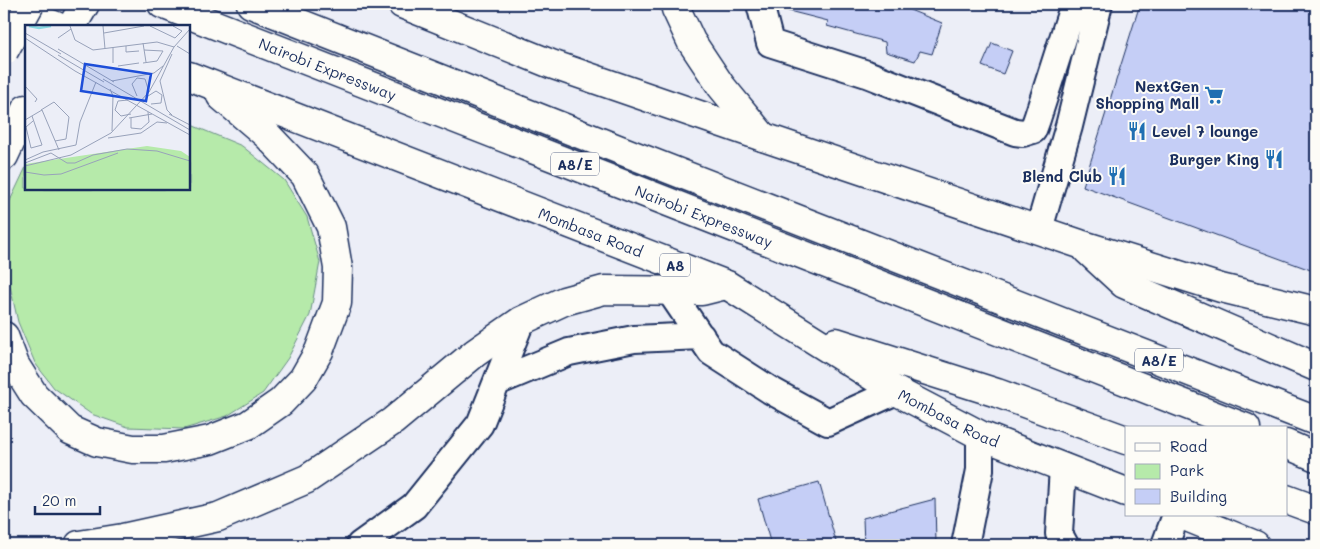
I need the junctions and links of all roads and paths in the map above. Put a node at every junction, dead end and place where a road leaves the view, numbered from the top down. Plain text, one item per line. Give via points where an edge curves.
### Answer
1 (30, 4) edge
2 (85, 4) edge
3 (162, 4) edge
4 (251, 4) edge
5 (402, 4) edge
6 (675, 4) edge
7 (760, 4) edge
8 (1074, 4) edge
9 (1099, 4) edge
10 (4, 5) edge
11 (54, 25) edge
12 (73, 25) edge
13 (4, 51) edge
14 (196, 78) edge
15 (1040, 110) junction
16 (25, 111) edge
17 (1071, 117) junction
18 (763, 137) junction
19 (4, 156) edge
20 (1039, 230) junction
21 (1080, 244) junction
22 (727, 285) junction
23 (669, 290) junction
24 (1316, 311) edge
25 (521, 321) junction
26 (800, 331) junction
27 (4, 336) edge
28 (701, 336) junction
29 (1316, 367) edge
30 (497, 382) junction
31 (896, 392) junction
32 (1316, 421) edge
33 (1241, 426) edge
34 (980, 435) junction
35 (1125, 440) edge
36 (1288, 445) edge
37 (1316, 457) edge
38 (1063, 467) junction
39 (1125, 492) edge
40 (1288, 500) edge
41 (1316, 510) edge
42 (1176, 516) edge
43 (1184, 516) edge
44 (79, 545) edge
45 (360, 545) edge
46 (965, 545) edge
47 (1064, 545) edge
48 (1165, 545) edge
49 (1255, 545) edge

1 - 13 highway, bridge
2 - 12 highway
3 - 33 highway, Nairobi Expressway / A8/E
4 - 32 highway, Nairobi Expressway / A8/E
5 - 18 highway via 551,64
6 - 18 highway via 691,41 721,86
7 - 15 street via 770,43 867,74 1015,132 1032,130
8 - 15 street
9 - 17 street
10 - 11 highway
14 - 22 highway, Mombasa Road / A8
14 - 27 highway via 268,136 304,176 331,228 338,268 337,304 319,351 303,379 281,402 248,425 210,440 164,449 133,449 98,442 70,430 34,395 15,365
15 - 17 street
16 - 19 highway
17 - 20 street
18 - 20 highway
20 - 21 highway
21 - 24 highway via 1221,288
21 - 29 highway via 1124,284
22 - 23 highway via 702,290
22 - 26 highway, Mombasa Road / A8
23 - 25 highway via 604,290 564,301
23 - 28 street
25 - 30 street
25 - 44 highway via 475,353 393,421 307,479 218,517
26 - 31 highway, Mombasa Road / A8
26 - 35 highway via 997,393
28 - 30 street via 634,339 569,352
28 - 31 street via 711,352 828,422
30 - 45 street via 480,424 414,506
31 - 34 highway, Mombasa Road / A8
34 - 38 highway, Mombasa Road / A8
34 - 46 street via 980,470
36 - 37 highway
38 - 39 highway, Mombasa Road / A8
38 - 47 street via 1059,534
40 - 41 highway
42 - 48 street
43 - 49 highway

